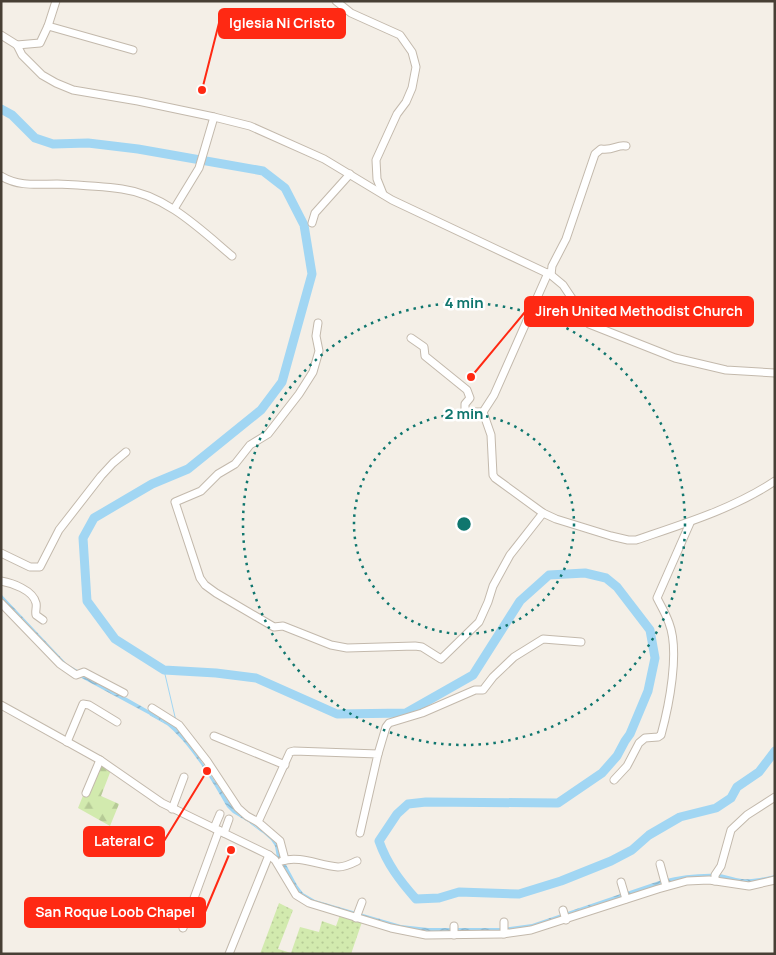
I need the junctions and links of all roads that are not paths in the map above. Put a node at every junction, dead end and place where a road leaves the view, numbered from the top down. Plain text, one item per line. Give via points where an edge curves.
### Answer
1 (56, 1) edge
2 (336, 1) edge
3 (48, 26) junction
4 (1, 35) edge
5 (17, 45) junction
6 (133, 50) dead end
7 (214, 116) junction
8 (626, 146) dead end
9 (350, 174) junction
10 (1, 176) edge
11 (384, 194) junction
12 (174, 209) junction
13 (312, 223) dead end
14 (232, 256) dead end
15 (550, 274) junction
16 (318, 323) dead end
17 (411, 338) dead end
18 (775, 373) edge
19 (483, 412) junction
20 (126, 452) dead end
21 (775, 481) edge
22 (543, 513) junction
23 (690, 522) junction
24 (1, 553) edge
25 (1, 580) edge
26 (1, 603) edge
27 (43, 620) dead end
28 (581, 642) dead end
29 (124, 692) dead end
30 (1, 705) edge
31 (152, 708) dead end
32 (117, 722) dead end
33 (214, 736) dead end
34 (67, 742) junction
35 (378, 754) junction
36 (100, 760) junction
37 (285, 764) junction
38 (184, 777) dead end
39 (614, 780) dead end
40 (86, 793) dead end
41 (775, 797) edge
42 (172, 809) junction
43 (220, 814) dead end
44 (229, 819) dead end
45 (258, 822) junction
46 (219, 831) junction
47 (360, 833) dead end
48 (269, 855) junction
49 (357, 861) dead end
50 (280, 862) junction
51 (660, 864) dead end
52 (715, 878) junction
53 (771, 879) edge
54 (621, 882) dead end
55 (665, 883) junction
56 (625, 896) junction
57 (362, 902) dead end
58 (564, 910) dead end
59 (357, 916) junction
60 (566, 919) junction
61 (183, 928) dead end
62 (229, 954) edge

1 - 3 street
2 - 11 street via 351,13 400,35 412,52 416,67 406,102 376,160 377,179
3 - 5 street via 40,43
3 - 6 street
4 - 5 street
5 - 7 street via 22,55 42,75 56,84 73,90
7 - 9 street via 291,143
7 - 12 street via 199,168
8 - 15 street via 602,149 595,154 566,239
9 - 11 street
9 - 13 street via 315,213
10 - 12 street via 29,185 123,189
11 - 15 street
12 - 14 street
15 - 18 street via 563,285 589,324 675,358 726,370
15 - 19 street
16 - 22 street via 319,351 313,372 300,394 268,434 250,445 235,464 218,474 201,491 175,502 205,585 274,627 283,626 331,646 416,646 441,659 478,622 510,555
17 - 19 street via 424,347 425,356 467,390 470,395 464,406 467,411
19 - 22 street via 491,434 493,475
20 - 24 street via 101,476 59,530 40,567 30,568
21 - 23 street
22 - 23 street via 628,540
23 - 39 street via 657,598 670,623 674,648 661,735 645,738 639,743 627,766
25 - 27 street via 32,596 36,615
26 - 29 street via 60,664 76,675 84,672
28 - 35 street via 543,639 514,657 483,690 475,690 422,714 389,723
30 - 34 street
31 - 45 street via 179,724 238,808
32 - 34 street via 83,704
33 - 37 street
34 - 36 street
35 - 37 street via 294,751 290,752
35 - 47 street
36 - 40 street
36 - 42 street
37 - 45 street
38 - 42 street
41 - 52 street via 731,830
42 - 46 street
43 - 46 street
44 - 46 street
45 - 50 street via 280,841
46 - 48 street
46 - 61 street
48 - 50 street
48 - 62 street
49 - 50 street via 338,867 293,860
50 - 59 street via 296,895 315,906
51 - 55 street
52 - 53 street via 749,886
52 - 55 street
54 - 56 street
55 - 56 street
56 - 60 street
57 - 59 street
58 - 60 street
59 - 60 street via 426,935 454,931 531,930

